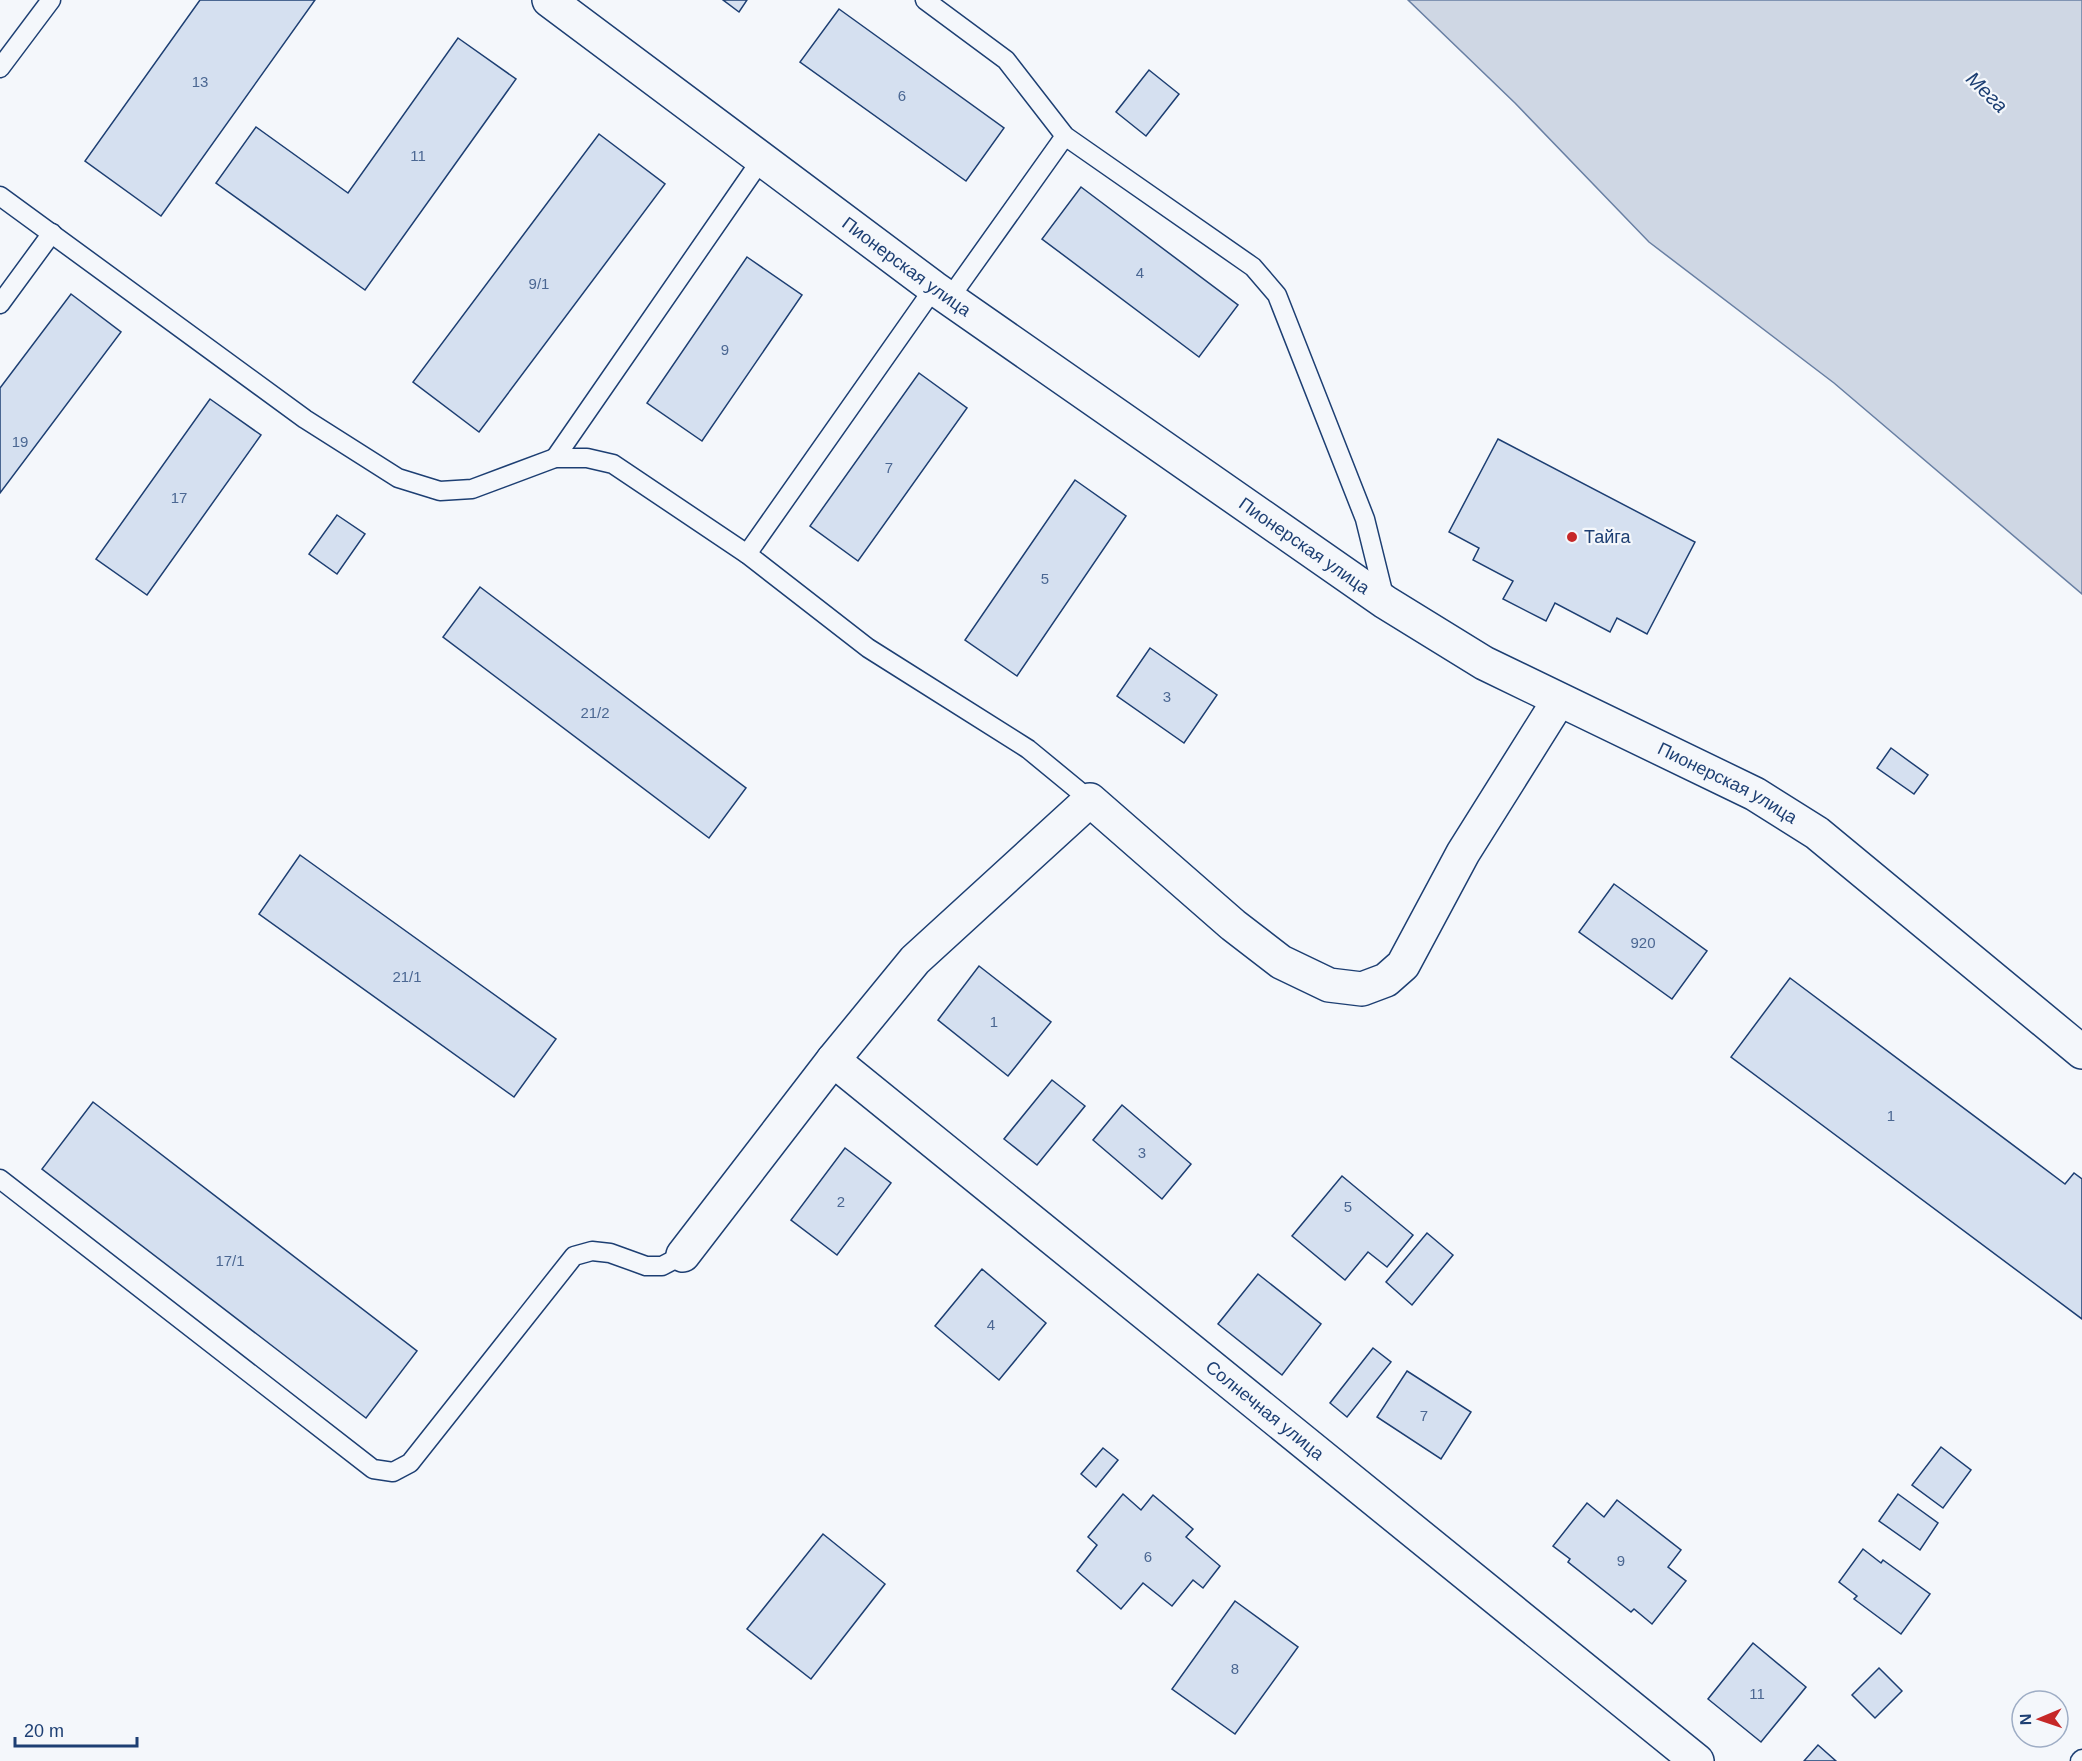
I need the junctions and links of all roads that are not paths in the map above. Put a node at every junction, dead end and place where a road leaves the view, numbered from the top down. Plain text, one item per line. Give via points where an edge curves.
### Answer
1 (51, 0) edge
2 (549, 0) edge
3 (926, 0) edge
4 (0, 69) edge
5 (1065, 136) junction
6 (761, 160) junction
7 (0, 196) edge
8 (52, 233) junction
9 (942, 293) junction
10 (0, 304) edge
11 (555, 459) junction
12 (747, 554) junction
13 (1385, 602) junction
14 (1559, 700) junction
15 (1090, 800) junction
16 (2082, 1052) edge
17 (833, 1060) junction
18 (0, 1179) edge
19 (683, 1255) joint
20 (1697, 1761) edge

1 - 4 lane
2 - 6 street, Пионерская улица
3 - 5 lane via 1006,60
5 - 9 lane
5 - 13 lane via 1253,267 1277,295 1365,519
6 - 9 street, Пионерская улица
6 - 11 lane
7 - 8 lane
8 - 10 lane
8 - 11 lane via 305,419 398,478 440,491 472,489
9 - 12 lane
9 - 13 street, Пионерская улица
11 - 12 lane via 587,458 613,464
12 - 15 lane via 868,648 1028,749
13 - 14 street, Пионерская улица via 1485,663
14 - 15 street via 1463,853 1403,965 1386,980 1362,989 1329,985 1281,962
14 - 16 street, Пионерская улица via 1755,794 1817,833
15 - 17 street via 915,960
17 - 19 street
17 - 20 street, Солнечная улица
18 - 19 lane via 373,1469 393,1472 410,1463 574,1256 592,1251 610,1253 646,1266 662,1266

